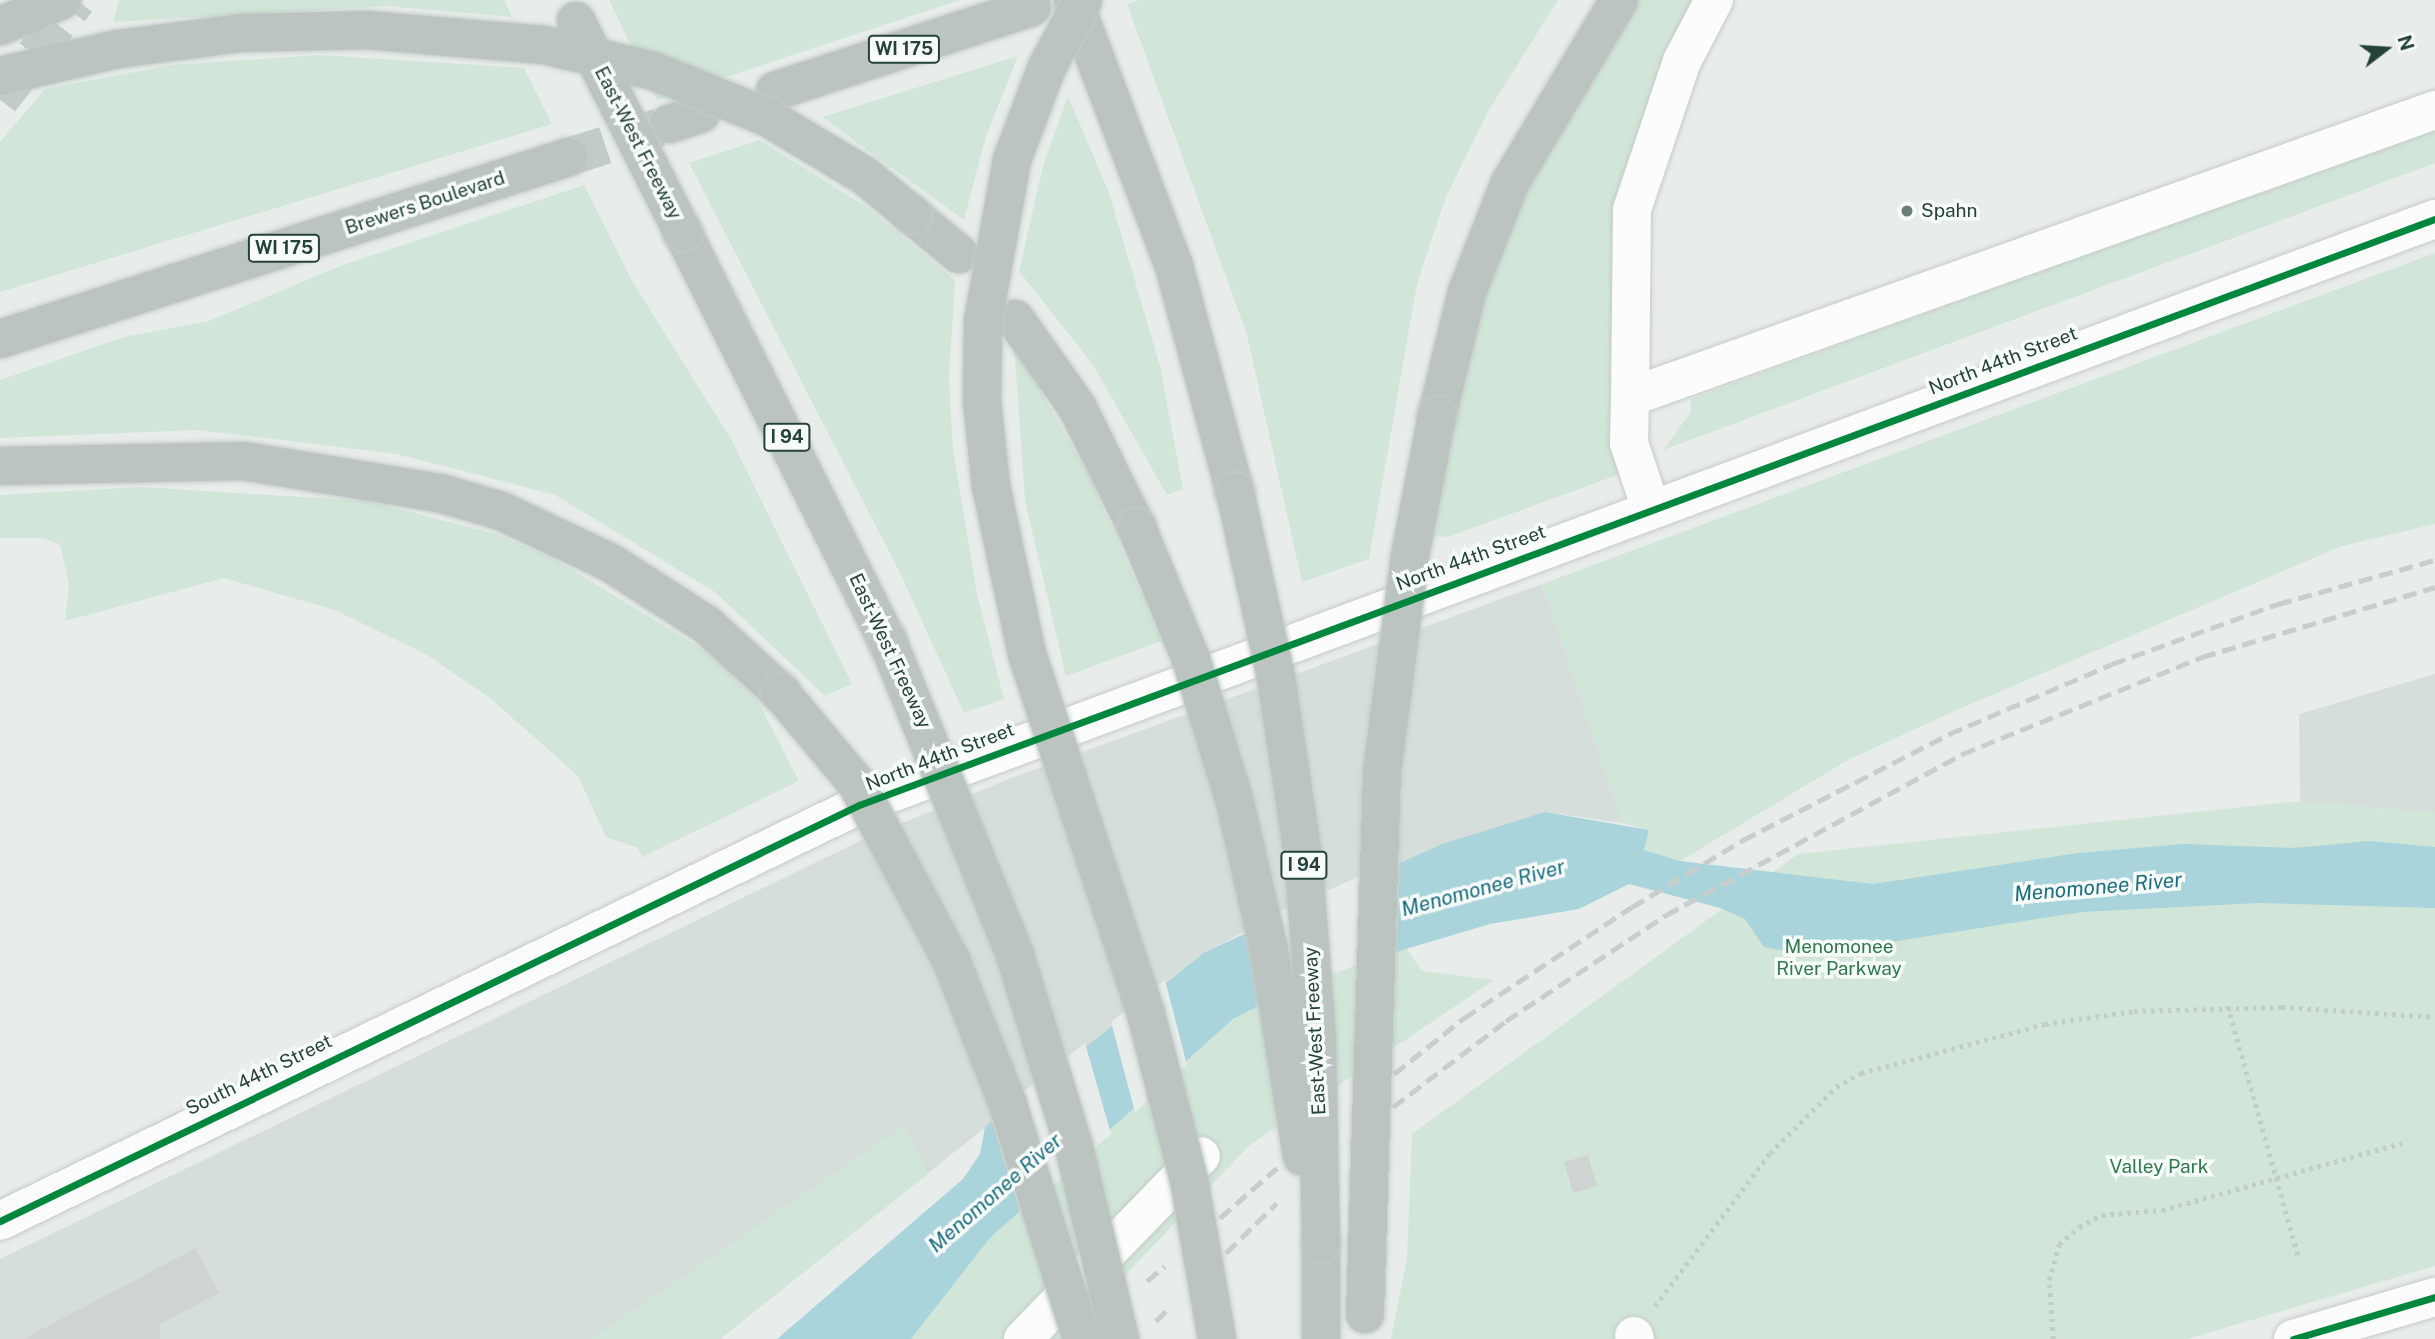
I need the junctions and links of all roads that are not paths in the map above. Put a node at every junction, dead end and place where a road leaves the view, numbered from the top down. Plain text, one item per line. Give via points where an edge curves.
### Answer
1 (62, 0) edge
2 (1073, 0) edge
3 (1083, 0) edge
4 (1619, 0) edge
5 (1714, 0) edge
6 (1032, 7) dead end
7 (571, 10) edge
8 (0, 26) edge
9 (0, 76) edge
10 (775, 91) dead end
11 (2435, 110) edge
12 (569, 157) tunnel mouth
13 (2435, 219) edge
14 (959, 254) dead end
15 (1015, 319) dead end
16 (0, 339) edge
17 (1630, 397) junction
18 (0, 466) edge
19 (1651, 509) junction
20 (533, 960) joint
21 (1201, 1156) dead end
22 (0, 1221) edge
23 (1321, 1243) junction
24 (2435, 1297) edge
25 (1365, 1327) edge
26 (2307, 1337) edge
27 (1023, 1339) edge
28 (1082, 1339) edge
29 (1120, 1339) edge
30 (1217, 1339) edge
31 (1321, 1339) edge

1 - 8 highway
2 - 23 highway, East-West Freeway / I 94, bridge via 1174,266 1235,492 1276,677 1302,843 1317,1040
3 - 30 highway, bridge via 1047,67 1012,160 983,321 982,401 991,486 1027,654 1150,1026 1189,1180
4 - 25 highway, bridge via 1510,183 1467,292 1410,556 1382,772
5 - 17 street via 1682,61 1632,210
6 - 10 highway, WI 175
7 - 29 highway, East-West Freeway / I 94, bridge via 888,642 1015,954 1073,1143
9 - 14 highway, bridge via 118,49 241,33 390,31 544,45 654,71 767,117 864,176
11 - 17 street
12 - 16 highway, Brewers Boulevard / WI 175
13 - 19 street, North 44th Street
15 - 23 highway, bridge via 1077,407 1137,528 1191,659 1235,802
17 - 19 street via 1629,443
18 - 28 highway, bridge via 244,461 440,493 501,511 611,562 707,625 781,692 857,784 939,935 1008,1105
19 - 20 street, North 44th Street via 859,805
20 - 22 street, South 44th Street
21 - 27 street
23 - 31 highway, East-West Freeway / I 94
24 - 26 street

